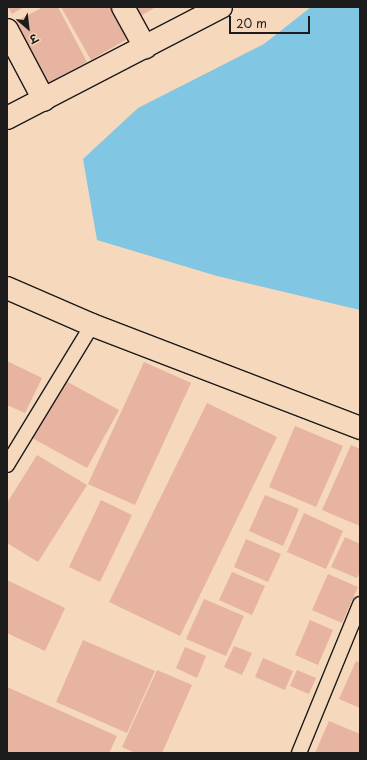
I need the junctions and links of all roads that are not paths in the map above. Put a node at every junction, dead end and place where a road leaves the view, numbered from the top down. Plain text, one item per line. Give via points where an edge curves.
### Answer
1 (123, 7) edge
2 (221, 7) edge
3 (7, 30) edge
4 (145, 47) junction
5 (44, 100) junction
6 (7, 118) edge
7 (7, 288) edge
8 (92, 325) junction
9 (360, 428) edge
10 (7, 465) edge
11 (360, 604) edge
12 (299, 753) edge

1 - 4 street
2 - 4 street
3 - 5 street
4 - 5 street
5 - 6 street
7 - 8 street
8 - 9 street
8 - 10 lane
11 - 12 lane

